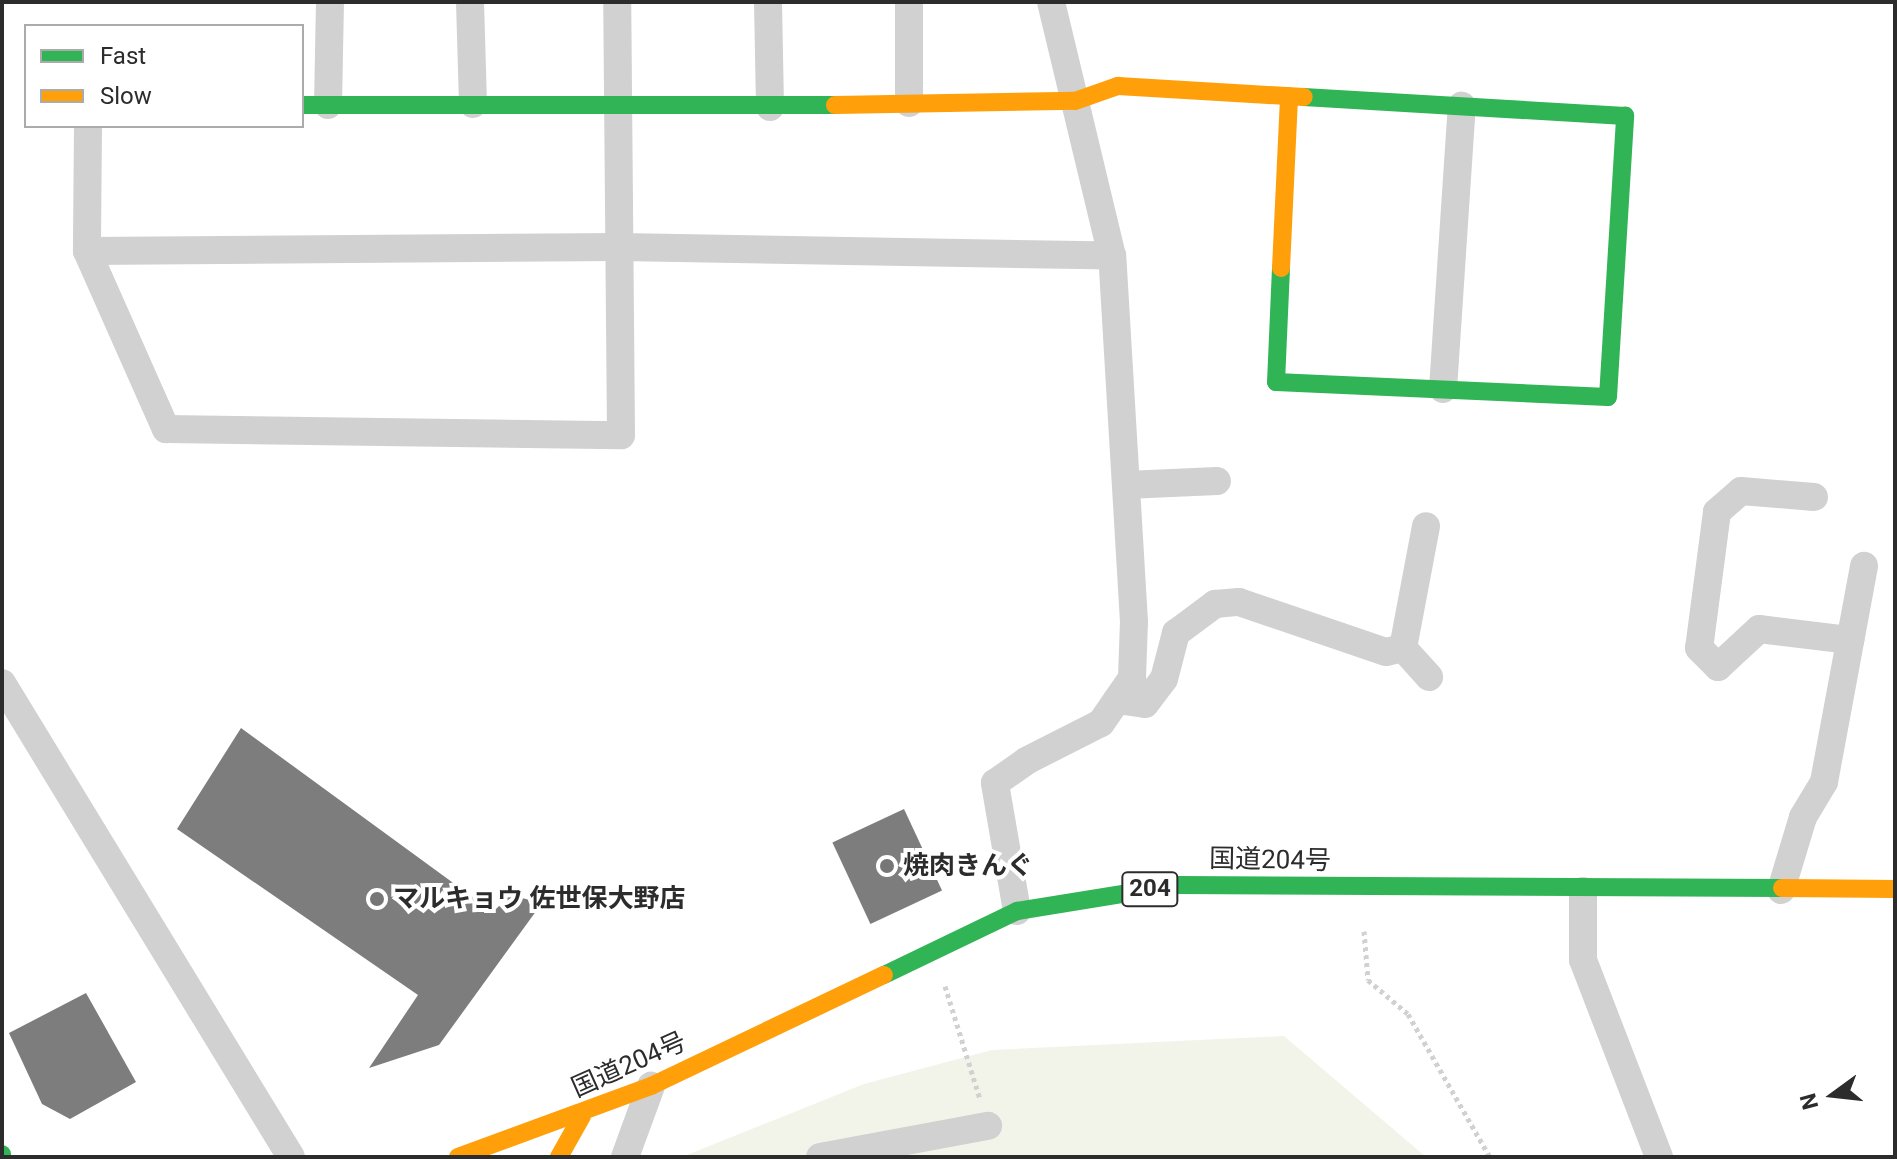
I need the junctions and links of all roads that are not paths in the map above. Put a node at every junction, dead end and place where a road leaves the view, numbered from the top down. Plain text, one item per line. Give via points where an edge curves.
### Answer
1 (330, 2) edge
2 (470, 2) edge
3 (617, 2) edge
4 (768, 2) edge
5 (909, 2) edge
6 (1051, 2) edge
7 (1289, 96) junction
8 (1075, 101) junction
9 (909, 103) junction
10 (473, 104) junction
11 (315, 105) edge
12 (1462, 106) junction
13 (770, 107) junction
14 (618, 109) junction
15 (88, 128) edge
16 (620, 247) junction
17 (87, 251) junction
18 (1112, 256) junction
19 (1443, 389) junction
20 (1217, 481) dead end
21 (1126, 485) junction
22 (1814, 497) dead end
23 (1426, 526) dead end
24 (1864, 566) dead end
25 (1850, 640) junction
26 (1403, 648) junction
27 (1429, 677) dead end
28 (2, 683) edge
29 (1117, 700) junction
30 (1895, 889) edge
31 (1781, 890) junction
32 (1583, 891) junction
33 (1017, 911) junction
34 (651, 1086) junction
35 (582, 1116) junction
36 (988, 1126) road end
37 (291, 1157) edge
38 (458, 1157) edge
39 (559, 1157) edge
40 (625, 1157) edge
41 (820, 1157) edge
42 (1659, 1157) edge

1 - 11 street
2 - 10 street
3 - 14 street
4 - 13 street
5 - 9 street
6 - 8 street
7 - 8 main road via 1118,86
7 - 12 main road
7 - 19 main road via 1276,382
8 - 9 main road
8 - 18 street
9 - 13 main road
10 - 11 main road
10 - 14 main road
12 - 19 street
12 - 19 main road via 1625,116 1608,397
13 - 14 main road
14 - 16 street
15 - 17 street
16 - 17 street
16 - 17 street via 621,435 166,429
16 - 18 street
18 - 21 street
20 - 21 street
21 - 29 street via 1133,664 1132,678
22 - 25 street via 1741,491 1717,512 1699,648 1718,667 1759,629
23 - 26 street
24 - 25 street
25 - 31 street via 1824,782 1803,817
26 - 27 street
26 - 29 street via 1386,652 1239,602 1215,604 1176,633 1164,679 1145,704
28 - 37 street
29 - 33 street via 1101,723 995,783
30 - 31 main road, 国道204号 / 204
31 - 32 main road, 国道204号 / 204
32 - 33 main road, 国道204号 / 204 via 1177,885
32 - 42 street via 1583,960
33 - 34 main road, 国道204号 / 204
34 - 35 main road, 国道204号 / 204
34 - 40 street
35 - 38 main road, 国道204号 / 204
35 - 39 main road
36 - 41 street

